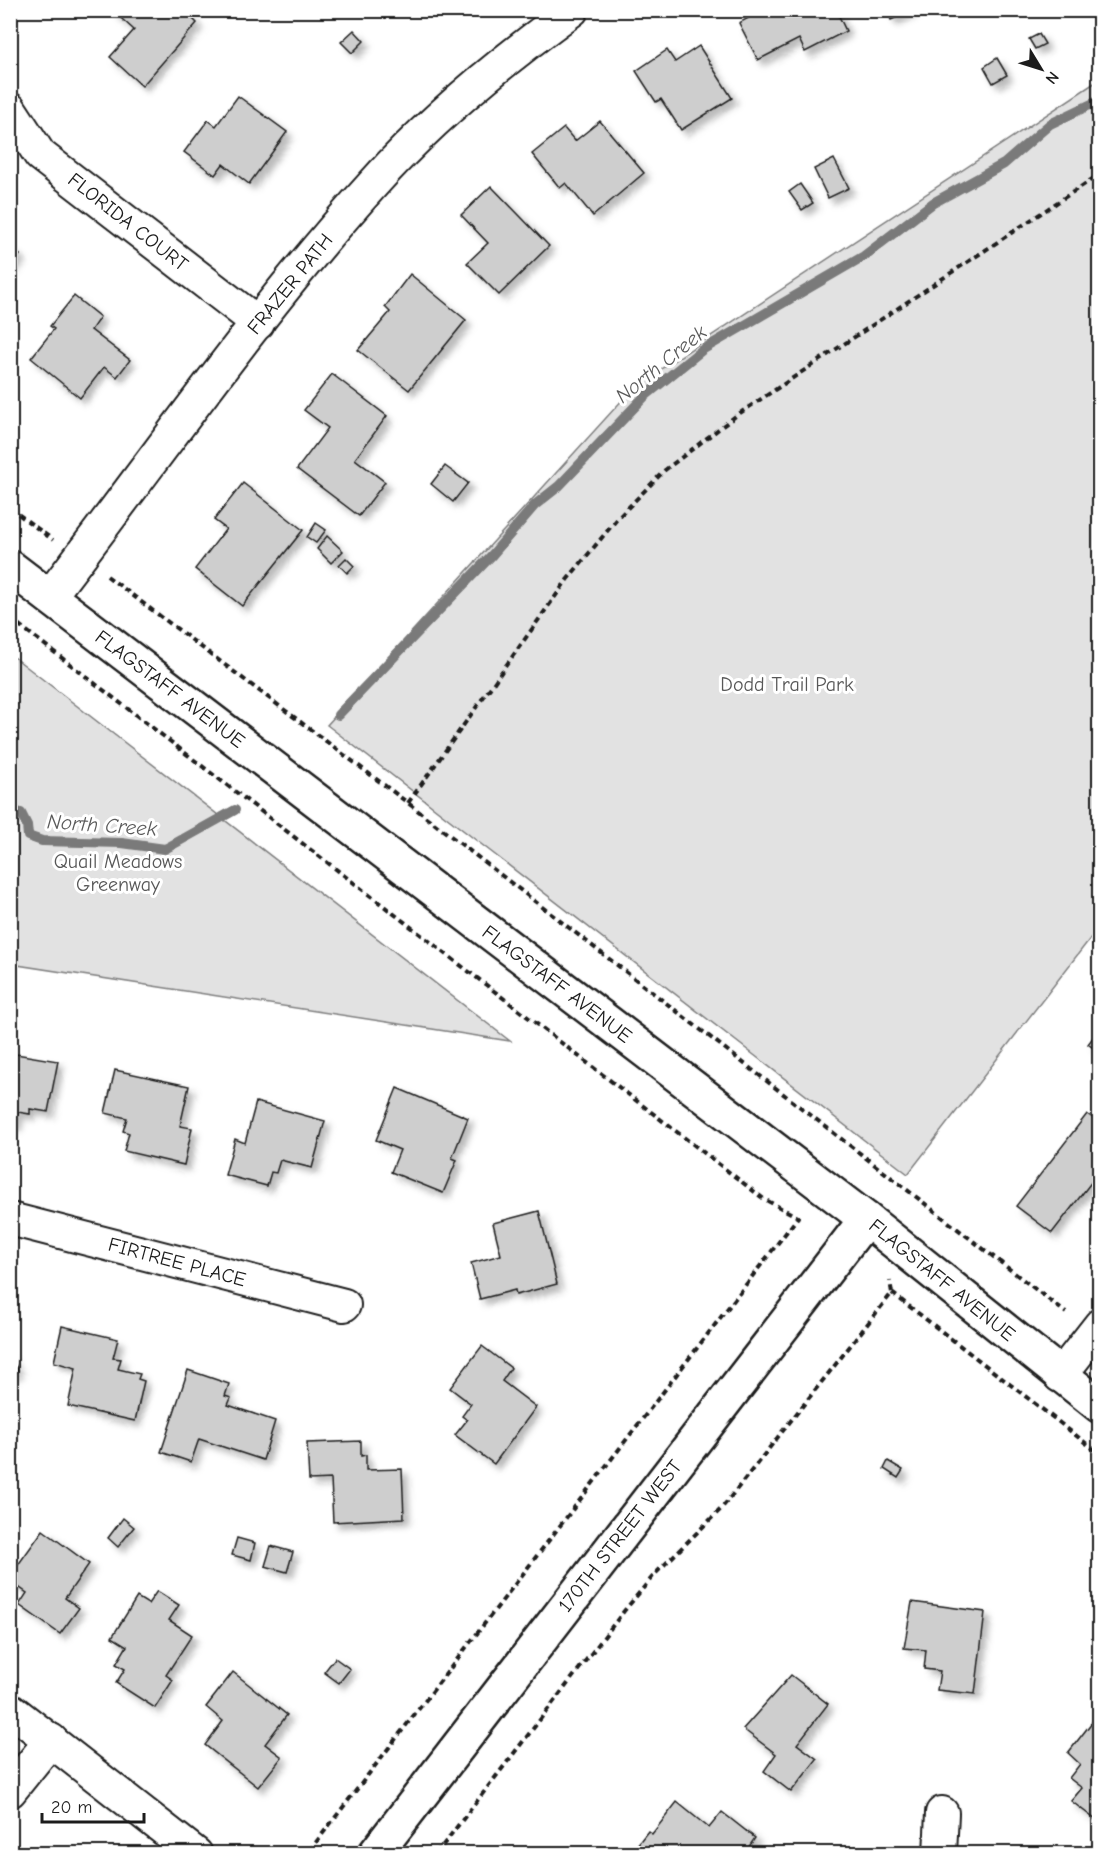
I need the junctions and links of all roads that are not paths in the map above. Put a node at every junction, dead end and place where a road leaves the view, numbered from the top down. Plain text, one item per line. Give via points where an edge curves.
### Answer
1 (572, 10) edge
2 (10, 109) edge
3 (258, 323) junction
4 (10, 567) edge
5 (49, 597) junction
6 (10, 1219) edge
7 (866, 1219) junction
8 (344, 1305) dead end
9 (1096, 1329) edge
10 (1060, 1376) junction
11 (1100, 1406) edge
12 (10, 1709) edge
13 (51, 1740) junction
14 (10, 1791) edge
15 (942, 1813) dead end
16 (196, 1854) edge
17 (375, 1854) edge
18 (940, 1854) edge

1 - 3 street, FRAZER PATH via 477,85 375,182
2 - 3 street, FLORIDA COURT via 40,155
3 - 5 street, FRAZER PATH
4 - 5 street, FLAGSTAFF AVENUE
5 - 7 street, FLAGSTAFF AVENUE
6 - 8 street, FIRTREE PLACE
7 - 10 street, FLAGSTAFF AVENUE
7 - 17 street, 170TH STREET WEST
9 - 10 street
10 - 11 street, FLAGSTAFF AVENUE
12 - 13 street
13 - 14 street
13 - 16 street
15 - 18 street

